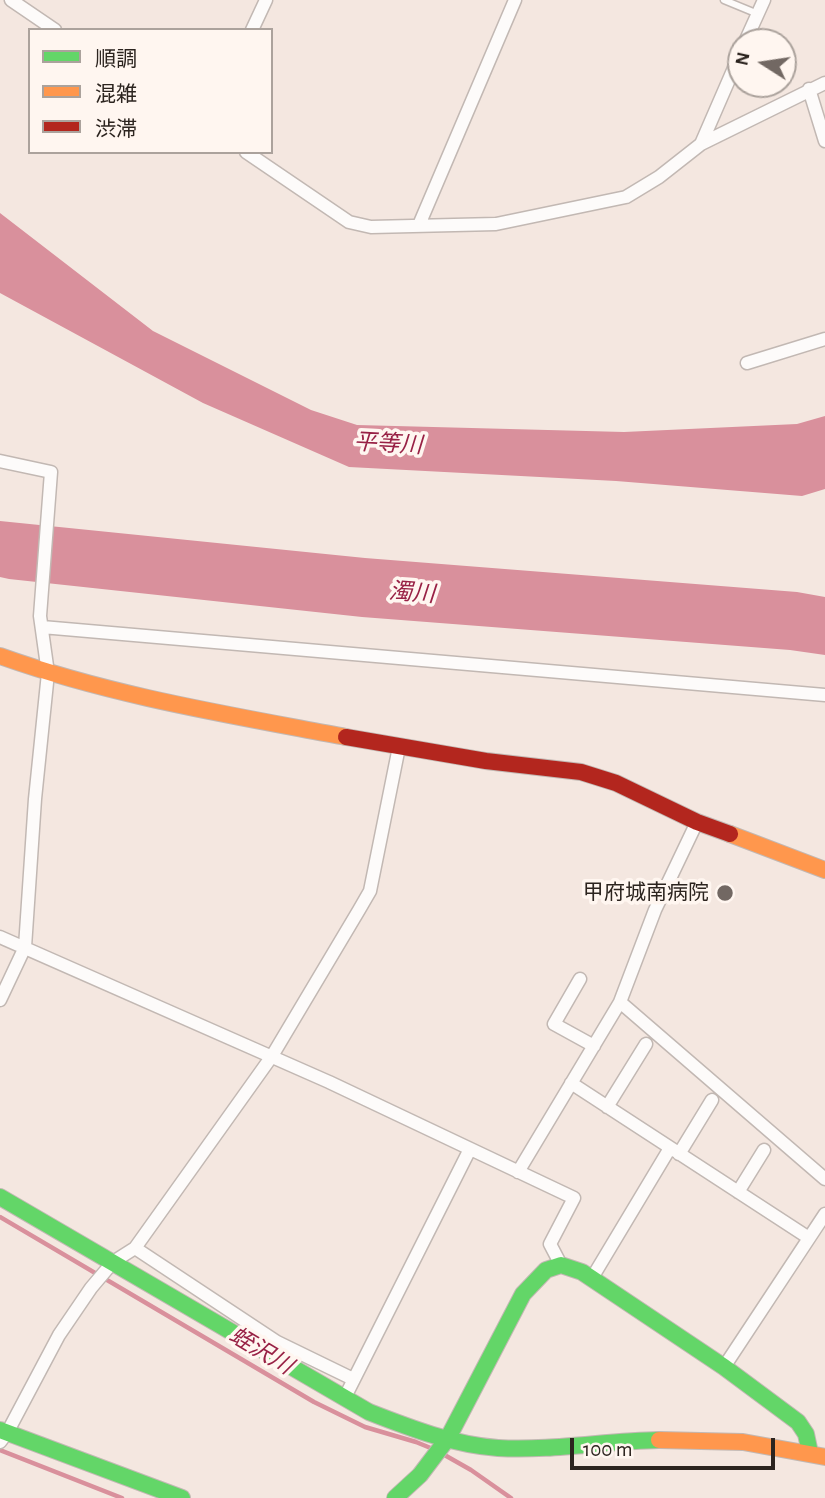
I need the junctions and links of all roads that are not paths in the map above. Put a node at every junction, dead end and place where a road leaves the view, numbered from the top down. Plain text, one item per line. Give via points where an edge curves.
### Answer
1 (11, 0) edge
2 (266, 0) edge
3 (515, 0) edge
4 (724, 0) edge
5 (764, 0) edge
6 (758, 14) junction
7 (52, 28) edge
8 (254, 28) edge
9 (752, 28) edge
10 (825, 83) edge
11 (727, 85) edge
12 (809, 89) junction
13 (825, 141) edge
14 (701, 145) junction
15 (249, 154) edge
16 (419, 226) junction
17 (825, 340) edge
18 (747, 363) dead end
19 (0, 460) edge
20 (41, 621) junction
21 (0, 656) edge
22 (48, 673) junction
23 (825, 695) edge
24 (399, 747) junction
25 (697, 822) junction
26 (825, 870) edge
27 (0, 937) edge
28 (24, 947) junction
29 (580, 979) dead end
30 (0, 1000) edge
31 (620, 1002) junction
32 (646, 1044) dead end
33 (594, 1046) junction
34 (272, 1056) junction
35 (571, 1083) junction
36 (712, 1100) dead end
37 (607, 1107) junction
38 (470, 1149) junction
39 (764, 1150) dead end
40 (675, 1151) junction
41 (518, 1172) junction
42 (825, 1180) edge
43 (738, 1192) junction
44 (0, 1197) edge
45 (825, 1214) edge
46 (809, 1238) junction
47 (135, 1248) junction
48 (561, 1265) junction
49 (110, 1266) junction
50 (592, 1278) junction
51 (291, 1357) junction
52 (724, 1367) junction
53 (353, 1379) junction
54 (345, 1397) junction
55 (3, 1436) edge
56 (441, 1447) junction
57 (817, 1455) edge
58 (182, 1498) edge
59 (395, 1498) edge

1 - 7 street
2 - 8 street
3 - 16 street
4 - 6 lane
5 - 6 street
6 - 9 street
10 - 12 street
11 - 14 street
12 - 13 street
12 - 14 street
14 - 16 street via 625,197 496,224
15 - 16 street via 349,222
17 - 18 street
19 - 20 street via 51,472
20 - 22 street
20 - 23 street
21 - 22 street
22 - 24 street via 185,706
22 - 28 street
24 - 25 street via 581,772 616,783
24 - 34 street via 370,891
25 - 26 street
25 - 31 street via 655,910
27 - 28 street
28 - 30 street
28 - 34 street
29 - 33 street via 554,1024
31 - 33 street
31 - 42 street
32 - 37 street
33 - 35 street
34 - 38 street
34 - 47 street
35 - 37 street
35 - 41 street
36 - 40 street
37 - 40 street
38 - 41 street
38 - 53 street
39 - 43 street
40 - 43 street
40 - 50 street
41 - 48 street via 575,1198 550,1244
43 - 46 street
44 - 49 street
45 - 46 street
46 - 52 street
47 - 49 street
47 - 51 street via 277,1342
48 - 50 street
48 - 56 street via 546,1270 523,1294
49 - 51 street
49 - 55 street via 59,1335
50 - 52 street
51 - 53 street
51 - 54 street
52 - 57 street via 798,1422
53 - 54 street
54 - 56 street
55 - 58 street
56 - 57 street via 687,1438
56 - 59 street

